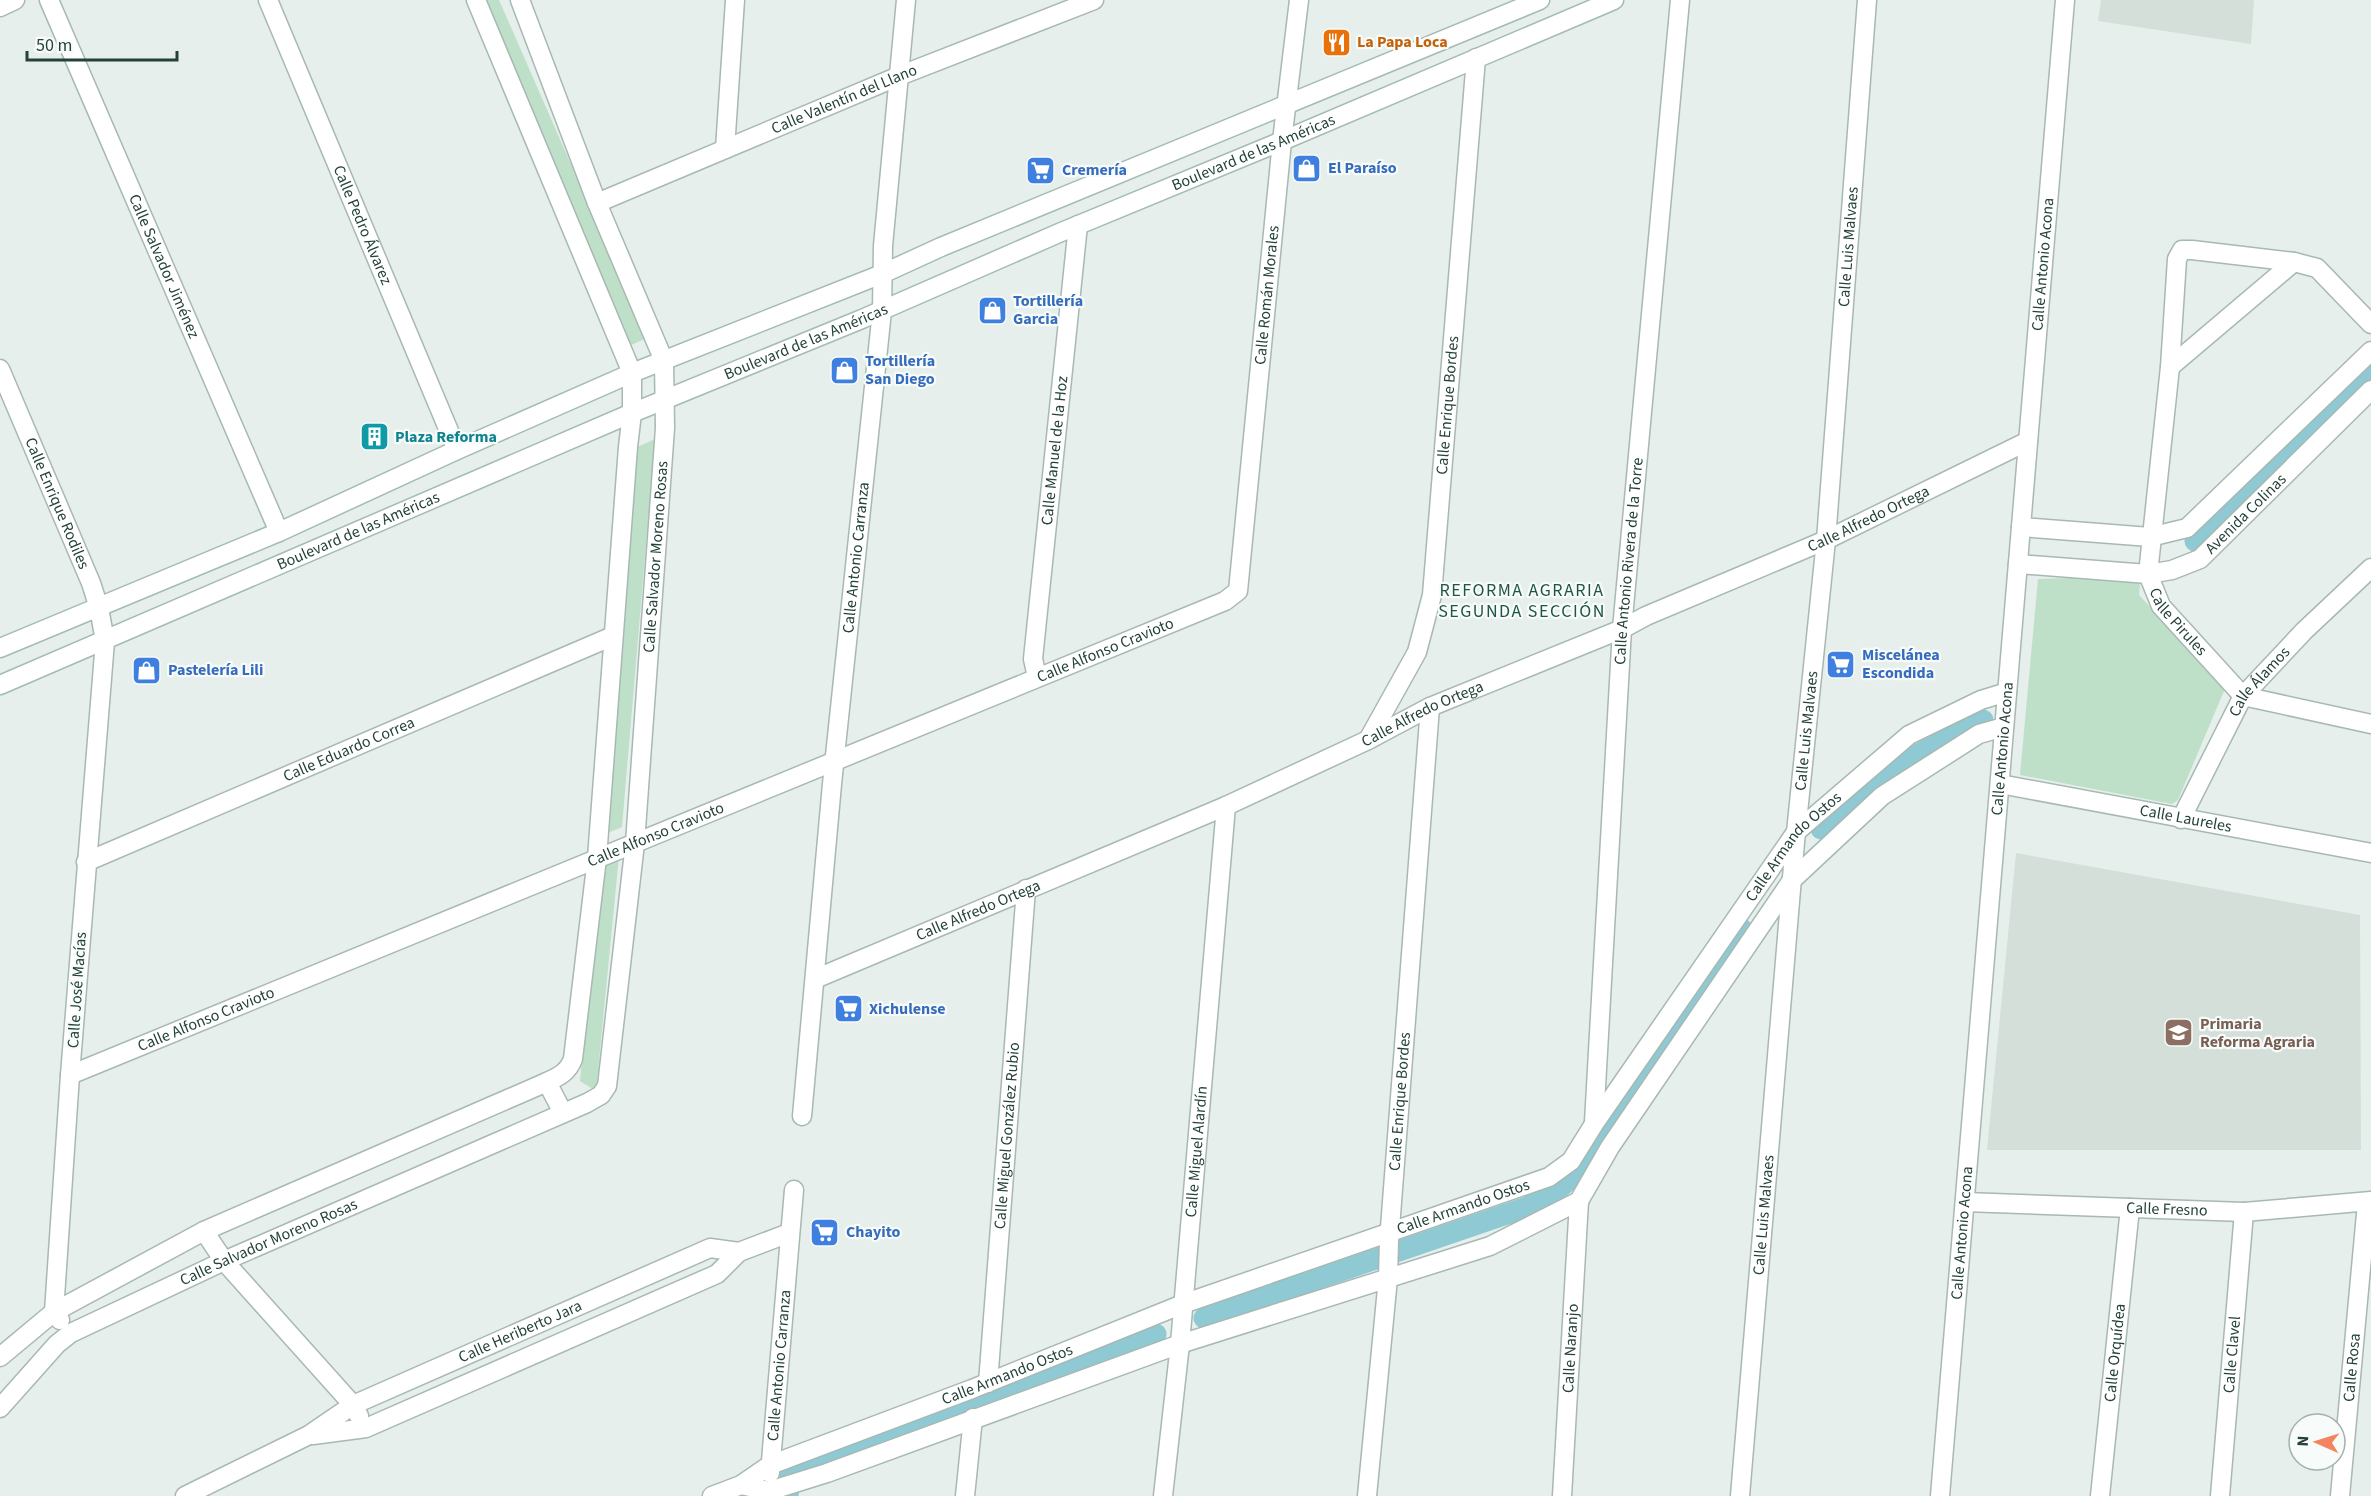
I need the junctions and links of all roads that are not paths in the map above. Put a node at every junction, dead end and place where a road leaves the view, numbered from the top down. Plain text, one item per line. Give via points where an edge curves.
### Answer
1 (15, 0) edge
2 (49, 0) edge
3 (268, 0) edge
4 (476, 0) edge
5 (520, 0) edge
6 (531, 0) edge
7 (735, 0) edge
8 (906, 0) edge
9 (1094, 0) edge
10 (1299, 0) edge
11 (1540, 0) edge
12 (1614, 0) edge
13 (1680, 0) edge
14 (1867, 0) edge
15 (2065, 0) edge
16 (0, 7) edge
17 (529, 19) junction
18 (1476, 58) junction
19 (899, 76) junction
20 (1286, 106) junction
21 (1282, 141) junction
22 (725, 149) junction
23 (597, 202) junction
24 (1078, 225) junction
25 (2294, 262) junction
26 (882, 274) junction
27 (882, 310) junction
28 (2371, 324) edge
29 (2371, 351) edge
30 (664, 361) junction
31 (2170, 367) junction
32 (0, 369) edge
33 (632, 373) junction
34 (2371, 390) edge
35 (665, 399) junction
36 (632, 413) junction
37 (2028, 441) junction
38 (457, 450) junction
39 (2021, 527) junction
40 (279, 532) junction
41 (2150, 537) junction
42 (1826, 540) junction
43 (2018, 564) junction
44 (2371, 568) edge
45 (2148, 574) junction
46 (1238, 591) joint
47 (99, 608) junction
48 (1622, 628) junction
49 (613, 636) junction
50 (105, 640) junction
51 (0, 648) edge
52 (1037, 677) junction
53 (0, 685) edge
54 (2007, 692) junction
55 (2244, 696) junction
56 (1430, 707) junction
57 (2371, 724) edge
58 (2004, 727) junction
59 (1368, 740) junction
60 (834, 760) junction
61 (2000, 783) junction
62 (1226, 806) junction
63 (2181, 819) junction
64 (1796, 832) junction
65 (634, 843) junction
66 (2371, 853) edge
67 (597, 858) junction
68 (86, 862) junction
69 (1792, 879) junction
70 (1026, 889) junction
71 (1728, 930) junction
72 (1749, 943) junction
73 (815, 979) junction
74 (70, 1075) junction
75 (547, 1082) junction
76 (563, 1113) junction
77 (802, 1116) dead end
78 (1594, 1124) junction
79 (794, 1190) dead end
80 (1579, 1201) junction
81 (1965, 1202) junction
82 (2369, 1202) edge
83 (2130, 1208) junction
84 (2244, 1212) junction
85 (204, 1231) junction
86 (1390, 1232) junction
87 (789, 1233) junction
88 (739, 1252) junction
89 (224, 1261) junction
90 (1388, 1278) junction
91 (1184, 1304) junction
92 (54, 1312) junction
93 (71, 1333) junction
94 (1180, 1344) junction
95 (0, 1357) edge
96 (988, 1383) junction
97 (353, 1405) junction
98 (0, 1408) edge
99 (973, 1418) junction
100 (366, 1428) junction
101 (309, 1435) junction
102 (771, 1465) junction
103 (741, 1485) junction
104 (768, 1494) edge
105 (185, 1496) edge
106 (712, 1496) edge
107 (965, 1496) edge
108 (1163, 1496) edge
109 (1367, 1496) edge
110 (1562, 1496) edge
111 (1740, 1496) edge
112 (1940, 1496) edge
113 (2100, 1496) edge
114 (2220, 1496) edge
115 (2340, 1496) edge

1 - 16 street
2 - 40 street, Calle Salvador Jiménez
3 - 38 street, Calle Pedro Álvarez
4 - 33 street, Calle Salvador Moreno Rosas
5 - 17 street, Calle Salvador Moreno Rosas
6 - 17 street
7 - 22 street
8 - 19 street, Calle Antonio Carranza
9 - 19 street, Calle Valentín del Llano
10 - 20 street, Calle Román Morales
11 - 20 street, Boulevard de las Américas
12 - 18 street, Boulevard de las Américas
13 - 48 street, Calle Antonio Rivera de la Torre
14 - 42 street, Calle Luis Malvaes
15 - 37 street, Calle Antonio Acona
17 - 23 street, Calle Salvador Moreno Rosas
18 - 21 street, Boulevard de las Américas
18 - 59 street, Calle Enrique Bordes via 1432,595 1417,652
19 - 22 street, Calle Valentín del Llano
19 - 26 street, Calle Antonio Carranza
20 - 21 street, Calle Román Morales
20 - 26 street, Boulevard de las Américas
21 - 24 street, Boulevard de las Américas
21 - 46 street, Calle Román Morales
22 - 23 street, Calle Valentín del Llano
23 - 30 street, Calle Salvador Moreno Rosas
24 - 27 street, Boulevard de las Américas
24 - 52 street, Calle Manuel de la Hoz via 1033,659
25 - 28 street, Calle Pirules via 2317,268
25 - 31 street
25 - 31 street, Calle Pirules via 2182,250 2177,259
26 - 27 street, Calle Antonio Carranza
26 - 30 street, Boulevard de las Américas
27 - 35 street, Boulevard de las Américas
27 - 60 street, Calle Antonio Carranza
29 - 41 street, Avenida Colinas via 2187,528
30 - 33 street, Boulevard de las Américas
30 - 35 street, Calle Salvador Moreno Rosas
31 - 41 street, Calle Pirules
32 - 47 street, Calle Enrique Rodiles
33 - 36 street, Calle Salvador Moreno Rosas
33 - 38 street, Boulevard de las Américas
34 - 45 street, Avenida Colinas via 2200,559
35 - 36 street, Boulevard de las Américas
35 - 65 street, Calle Salvador Moreno Rosas
36 - 49 street, Calle Salvador Moreno Rosas
36 - 50 street, Boulevard de las Américas
37 - 39 street, Calle Antonio Acona
37 - 42 street, Calle Alfredo Ortega
38 - 40 street, Boulevard de las Américas
39 - 41 street, Avenida Colinas
39 - 43 street, Calle Antonio Acona
40 - 47 street, Boulevard de las Américas
41 - 45 street, Calle Pirules
42 - 48 street, Calle Alfredo Ortega
42 - 64 street, Calle Luis Malvaes
43 - 45 street, Avenida Colinas
43 - 54 street, Calle Antonio Acona
44 - 55 street, Calle Álamos via 2304,631
45 - 55 street, Calle Pirules via 2161,606
46 - 52 street, Calle Alfonso Cravioto via 1225,601
47 - 50 street, Calle Enrique Rodiles
47 - 51 street, Boulevard de las Américas
48 - 56 street, Calle Alfredo Ortega
48 - 78 street, Calle Antonio Rivera de la Torre
49 - 67 street, Calle Salvador Moreno Rosas
49 - 68 street, Calle Eduardo Correa
50 - 53 street, Boulevard de las Américas
50 - 68 street, Calle José Macías
52 - 60 street, Calle Alfonso Cravioto
54 - 58 street, Calle Antonio Acona
54 - 64 street, Calle Armando Ostos via 1981,700 1909,735
55 - 57 street
55 - 63 street, Calle Álamos
56 - 59 street, Calle Alfredo Ortega
56 - 86 street, Calle Enrique Bordes
58 - 61 street, Calle Antonio Acona
58 - 69 street, Calle Armando Ostos via 1979,734 1882,796
59 - 62 street, Calle Alfredo Ortega
60 - 65 street, Calle Alfonso Cravioto
60 - 73 street, Calle Antonio Carranza
61 - 63 street, Calle Laureles
61 - 81 street, Calle Antonio Acona
62 - 70 street, Calle Alfredo Ortega
62 - 91 street, Calle Miguel Alardín
63 - 66 street, Calle Laureles
64 - 69 street, Calle Luis Malvaes
64 - 71 street, Calle Armando Ostos
65 - 67 street, Calle Alfonso Cravioto
65 - 76 street, Calle Salvador Moreno Rosas via 607,1086 601,1095
67 - 74 street, Calle Alfonso Cravioto
67 - 75 street, Calle Salvador Moreno Rosas via 573,1059 569,1068
68 - 74 street, Calle José Macías
69 - 72 street, Calle Armando Ostos
69 - 111 street, Calle Luis Malvaes
70 - 73 street, Calle Alfredo Ortega
70 - 96 street, Calle Miguel González Rubio
71 - 72 street
71 - 78 street, Calle Armando Ostos
72 - 80 street, Calle Armando Ostos via 1610,1147
73 - 77 street, Calle Antonio Carranza
74 - 92 street, Calle José Macías
75 - 76 street
75 - 85 street, Calle Salvador Moreno Rosas
76 - 89 street, Calle Salvador Moreno Rosas
78 - 86 street, Calle Armando Ostos via 1571,1161 1549,1177
79 - 87 street, Calle Antonio Carranza
80 - 90 street, Calle Armando Ostos via 1490,1246
80 - 110 street, Calle Naranjo
81 - 83 street, Calle Fresno
81 - 112 street, Calle Antonio Acona
82 - 84 street, Calle Fresno
82 - 115 street, Calle Rosa
83 - 84 street, Calle Fresno
83 - 113 street, Calle Orquídea
84 - 114 street, Calle Clavel
85 - 89 street
85 - 92 street, Calle Salvador Moreno Rosas
86 - 90 street, Calle Enrique Bordes
86 - 91 street, Calle Armando Ostos
87 - 88 street, Calle Heriberto Jara
87 - 102 street, Calle Antonio Carranza
88 - 97 street, Calle Heriberto Jara via 710,1248
88 - 100 street, Calle Heriberto Jara via 717,1274
89 - 93 street, Calle Salvador Moreno Rosas
89 - 97 street
90 - 94 street, Calle Armando Ostos
90 - 109 street, Calle Enrique Bordes
91 - 94 street, Calle Miguel Alardín
91 - 96 street, Calle Armando Ostos
92 - 93 street
92 - 95 street, Calle Salvador Moreno Rosas
93 - 98 street, Calle Salvador Moreno Rosas
94 - 99 street, Calle Armando Ostos
94 - 108 street, Calle Miguel Alardín
96 - 102 street, Calle Armando Ostos
97 - 100 street
97 - 101 street, Calle Heriberto Jara
99 - 104 street, Calle Armando Ostos
99 - 107 street
100 - 101 street, Calle Heriberto Jara
101 - 105 street, Calle Heriberto Jara
102 - 103 street, Calle Armando Ostos
102 - 104 street, Calle Antonio Carranza
103 - 104 street, Calle Armando Ostos
103 - 106 street, Calle Armando Ostos

